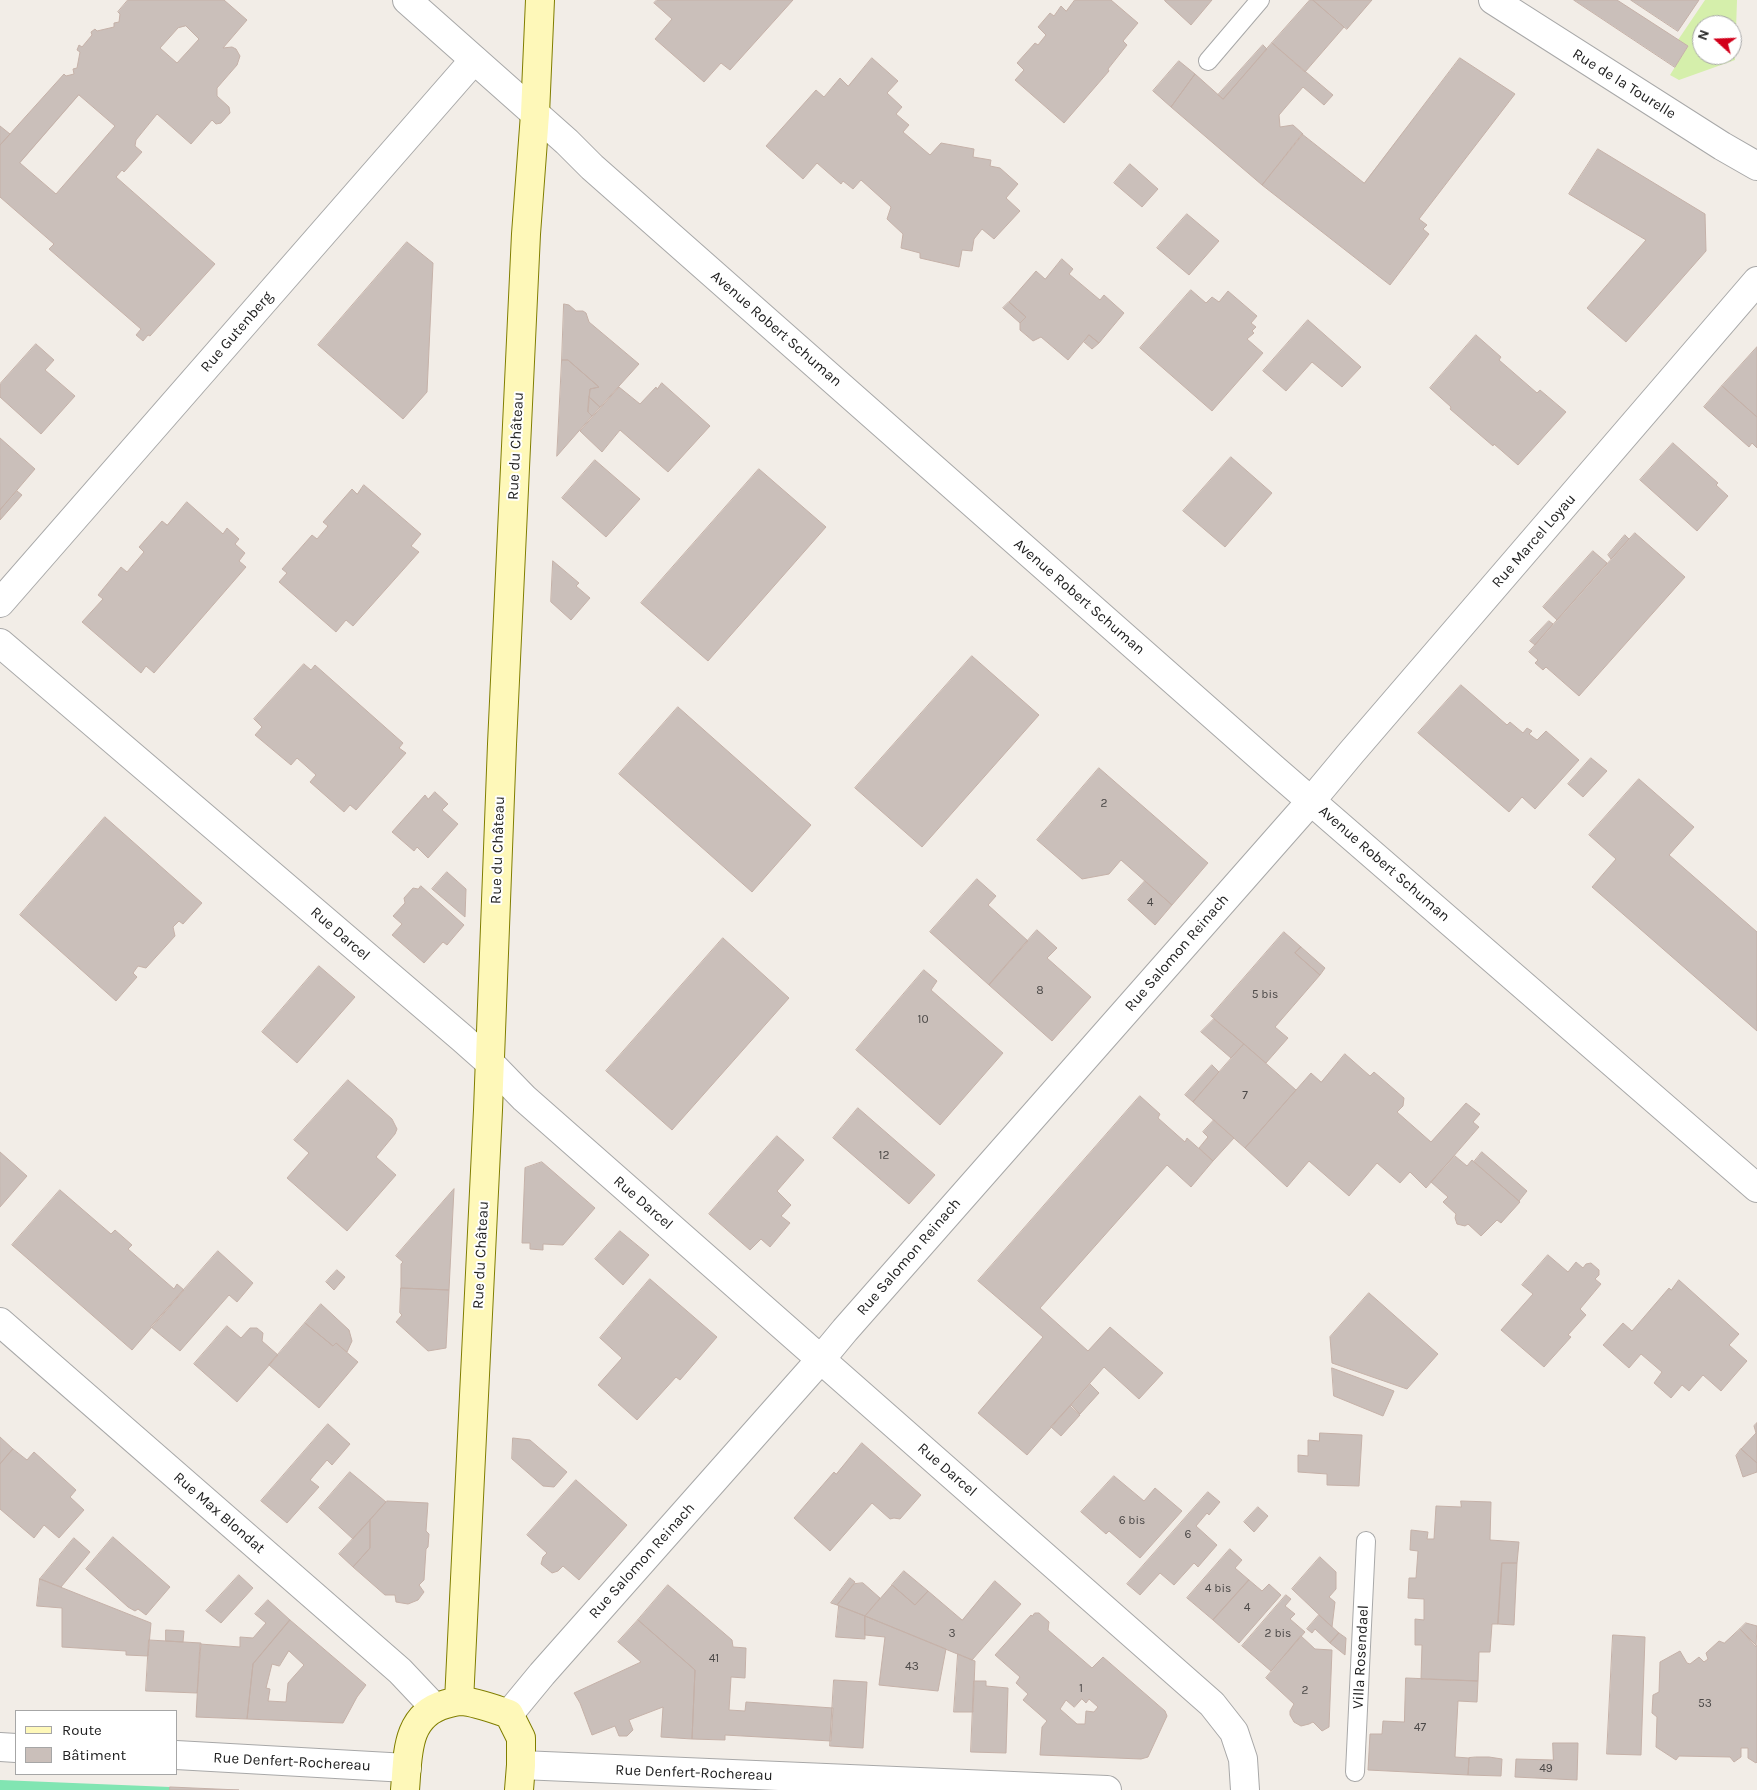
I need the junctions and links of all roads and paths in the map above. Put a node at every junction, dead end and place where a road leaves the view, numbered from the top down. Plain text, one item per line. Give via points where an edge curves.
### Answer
1 (407, 0) edge
2 (540, 0) edge
3 (1260, 0) edge
4 (1493, 0) edge
5 (474, 60) junction
6 (1208, 61) dead end
7 (535, 114) junction
8 (1757, 166) edge
9 (1757, 281) edge
10 (0, 603) edge
11 (0, 643) edge
12 (1312, 801) junction
13 (489, 1062) junction
14 (1757, 1188) edge
15 (0, 1322) edge
16 (821, 1359) junction
17 (1366, 1542) dead end
18 (446, 1704) junction
19 (509, 1714) junction
20 (0, 1748) edge
21 (15, 1748) edge
22 (178, 1755) edge
23 (1355, 1772) dead end
24 (520, 1778) edge
25 (406, 1779) edge
26 (1107, 1790) edge
27 (1245, 1790) edge

1 - 5 street, Avenue Robert Schuman
2 - 7 main road, Rue du Château
3 - 6 lane
4 - 8 street, Rue de la Tourelle
5 - 7 street, Avenue Robert Schuman
5 - 10 street, Rue Gutenberg
7 - 12 street, Avenue Robert Schuman
7 - 13 main road, Rue du Château via 526,234
9 - 12 street, Rue Marcel Loyau
11 - 13 street, Rue Darcel
12 - 14 street, Avenue Robert Schuman
12 - 16 street, Rue Salomon Reinach
13 - 16 street, Rue Darcel via 524,1098
13 - 18 main road, Rue du Château
15 - 18 street, Rue Max Blondat via 400,1671
16 - 19 street, Rue Salomon Reinach
16 - 27 street, Rue Darcel via 1212,1704 1234,1732 1243,1759
17 - 23 lane, Villa Rosendael
18 - 19 main road via 484,1706
18 - 25 main road via 418,1721 410,1741
19 - 24 main road via 520,1738
20 - 21 street
22 - 25 street, Rue Denfert-Rochereau
24 - 26 street, Rue Denfert-Rochereau

